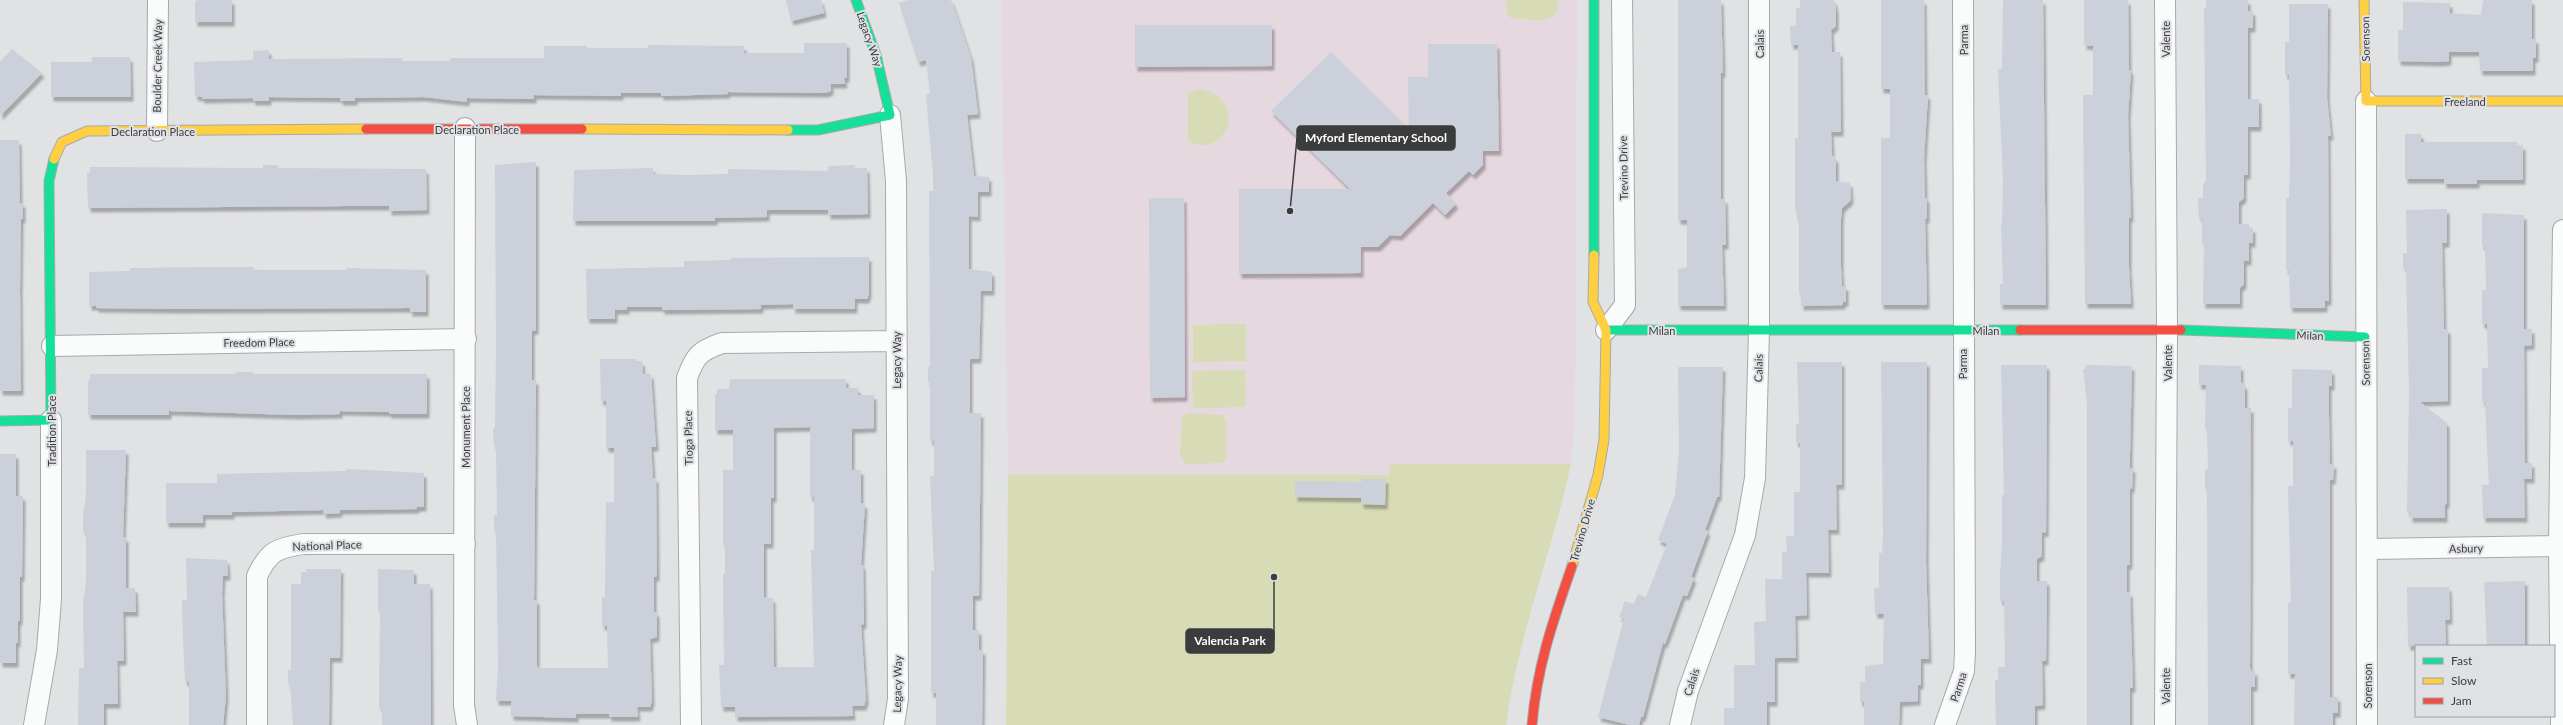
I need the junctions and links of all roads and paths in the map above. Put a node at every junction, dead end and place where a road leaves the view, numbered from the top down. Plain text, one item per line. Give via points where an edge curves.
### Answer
1 (158, 0) edge
2 (856, 0) edge
3 (1594, 0) edge
4 (1622, 0) edge
5 (1759, 0) edge
6 (1963, 0) edge
7 (2165, 0) edge
8 (2364, 0) edge
9 (2366, 101) junction
10 (2563, 101) edge
11 (890, 115) junction
12 (465, 128) junction
13 (157, 131) junction
14 (65, 140) joint
15 (2563, 230) edge
16 (1606, 330) junction
17 (1759, 330) junction
18 (1962, 330) junction
19 (2167, 330) junction
20 (2365, 337) junction
21 (466, 339) junction
22 (896, 341) junction
23 (52, 346) junction
24 (51, 420) junction
25 (0, 421) edge
26 (465, 544) junction
27 (2561, 546) edge
28 (2368, 550) junction
29 (34, 725) edge
30 (257, 725) edge
31 (466, 725) edge
32 (691, 725) edge
33 (894, 725) edge
34 (1532, 725) edge
35 (1680, 725) edge
36 (1945, 725) edge
37 (2165, 725) edge
38 (2367, 725) edge
39 (2561, 725) edge

1 - 13 street, Boulder Creek Way
2 - 11 street, Legacy Way via 876,55
3 - 16 street, Trevino Drive via 1593,302
4 - 16 street, Trevino Drive via 1625,304
5 - 17 street, Calais
6 - 18 street, Parma
7 - 19 street, Valente
8 - 9 street, Sorenson
9 - 10 street, Freeland
9 - 20 street, Sorenson
11 - 12 street, Declaration Place via 818,130
11 - 22 street, Legacy Way via 896,181
12 - 13 street, Declaration Place
12 - 21 street, Monument Place
13 - 14 street, Declaration Place via 87,131
14 - 23 street, Tradition Place via 53,156 49,181
15 - 27 street
16 - 17 street, Milan
16 - 34 street, Trevino Drive via 1604,440 1598,475 1579,544 1544,647 1535,690
17 - 18 street, Milan
17 - 35 street, Calais via 1755,478 1745,536 1688,691
18 - 19 street, Milan
18 - 36 street, Parma via 1964,671
19 - 20 street, Milan
19 - 37 street, Valente
20 - 28 street, Sorenson
21 - 23 street, Freedom Place
21 - 26 street, Monument Place
22 - 32 street, Tioga Place via 722,342 704,349 694,360 687,378
22 - 33 street, Legacy Way via 898,699
23 - 24 street, Tradition Place
24 - 25 street
24 - 29 street, Tradition Place via 51,599 47,650
26 - 30 street, National Place via 303,544 280,548 265,559 257,576
26 - 31 street, Monument Place
27 - 28 street, Asbury
27 - 39 street
28 - 38 street, Sorenson

